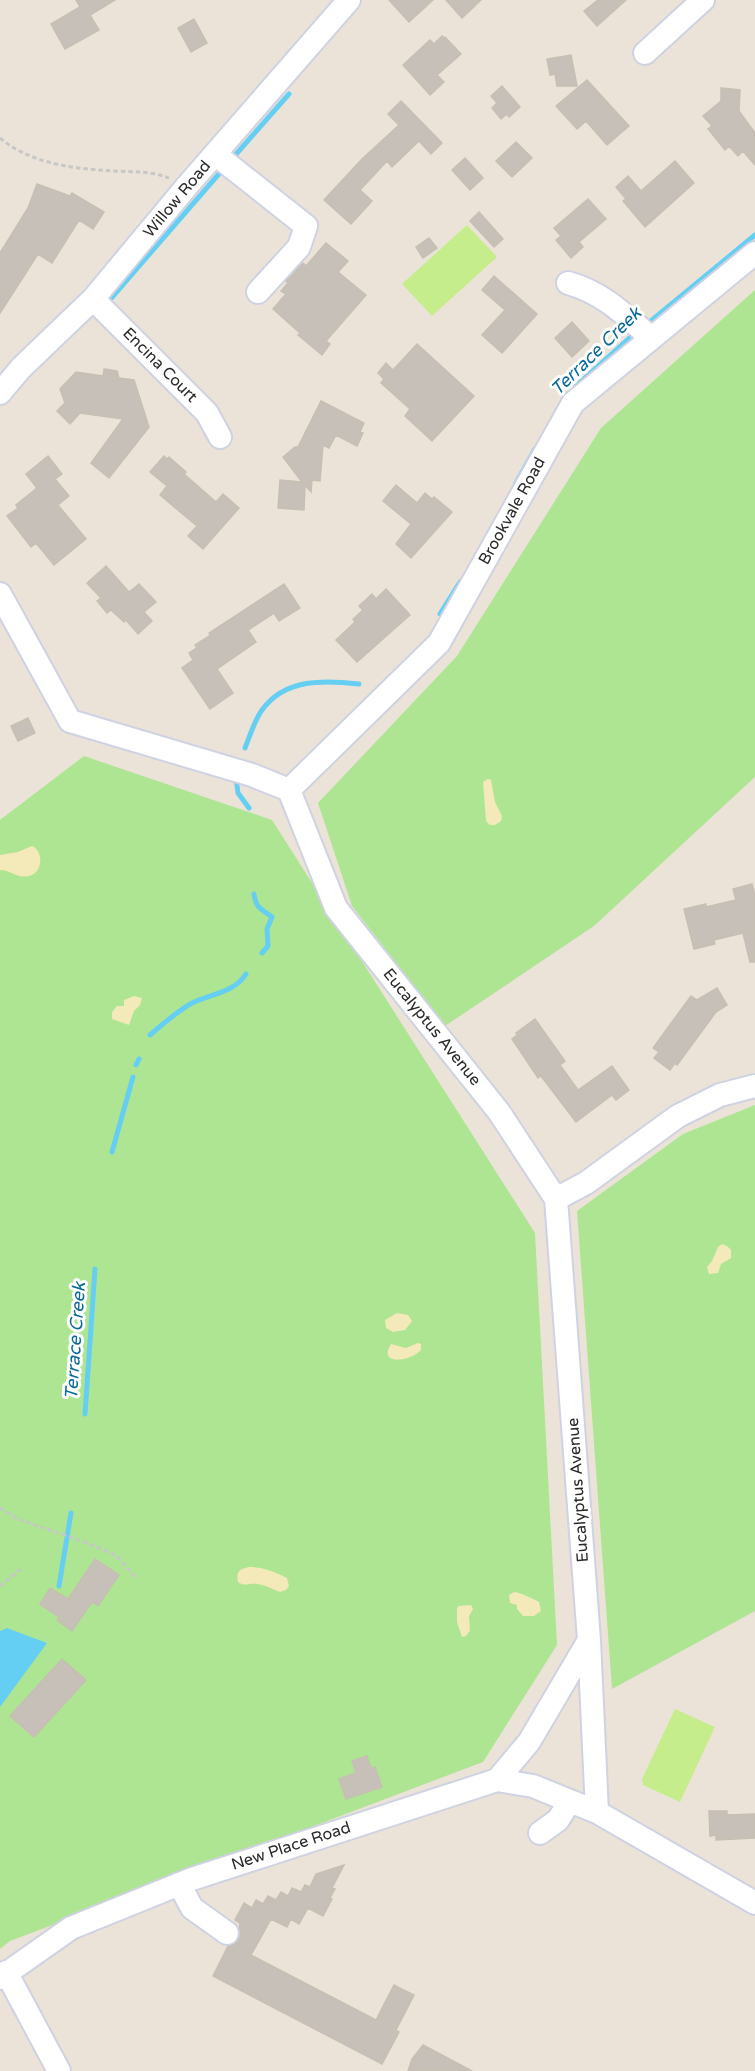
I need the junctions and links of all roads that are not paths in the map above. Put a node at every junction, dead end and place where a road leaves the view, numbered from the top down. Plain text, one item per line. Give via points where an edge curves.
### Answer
1 (349, 0) edge
2 (702, 0) edge
3 (645, 53) dead end
4 (223, 159) junction
5 (755, 253) edge
6 (568, 283) dead end
7 (258, 292) dead end
8 (93, 299) junction
9 (650, 337) junction
10 (0, 393) edge
11 (220, 437) dead end
12 (0, 594) edge
13 (289, 790) junction
14 (755, 1086) edge
15 (556, 1199) junction
16 (589, 1640) junction
17 (497, 1780) junction
18 (570, 1801) junction
19 (597, 1812) junction
20 (540, 1833) dead end
21 (179, 1884) junction
22 (755, 1903) edge
23 (227, 1933) dead end
24 (3, 1975) edge
25 (59, 2071) edge

1 - 4 street, Willow Road
2 - 3 street
4 - 7 street via 306,226 299,247
4 - 8 street, Willow Road via 187,186
5 - 9 street, Brookvale Road
6 - 9 street via 597,293
8 - 10 street, Willow Road
8 - 11 street, Encina Court via 207,413
9 - 13 street, Brookvale Road via 573,402 439,643
12 - 13 street via 70,721 252,775
13 - 15 street, Eucalyptus Avenue via 336,908 499,1112
14 - 15 street via 720,1095 678,1116 586,1183
15 - 16 street, Eucalyptus Avenue
16 - 17 street via 529,1742
16 - 19 street, Eucalyptus Avenue
17 - 18 street, New Place Road via 533,1786
17 - 21 street, New Place Road
18 - 19 street, New Place Road
18 - 20 street via 558,1820
19 - 22 street
21 - 23 street via 192,1908
21 - 24 street, New Place Road via 71,1928
24 - 25 street

